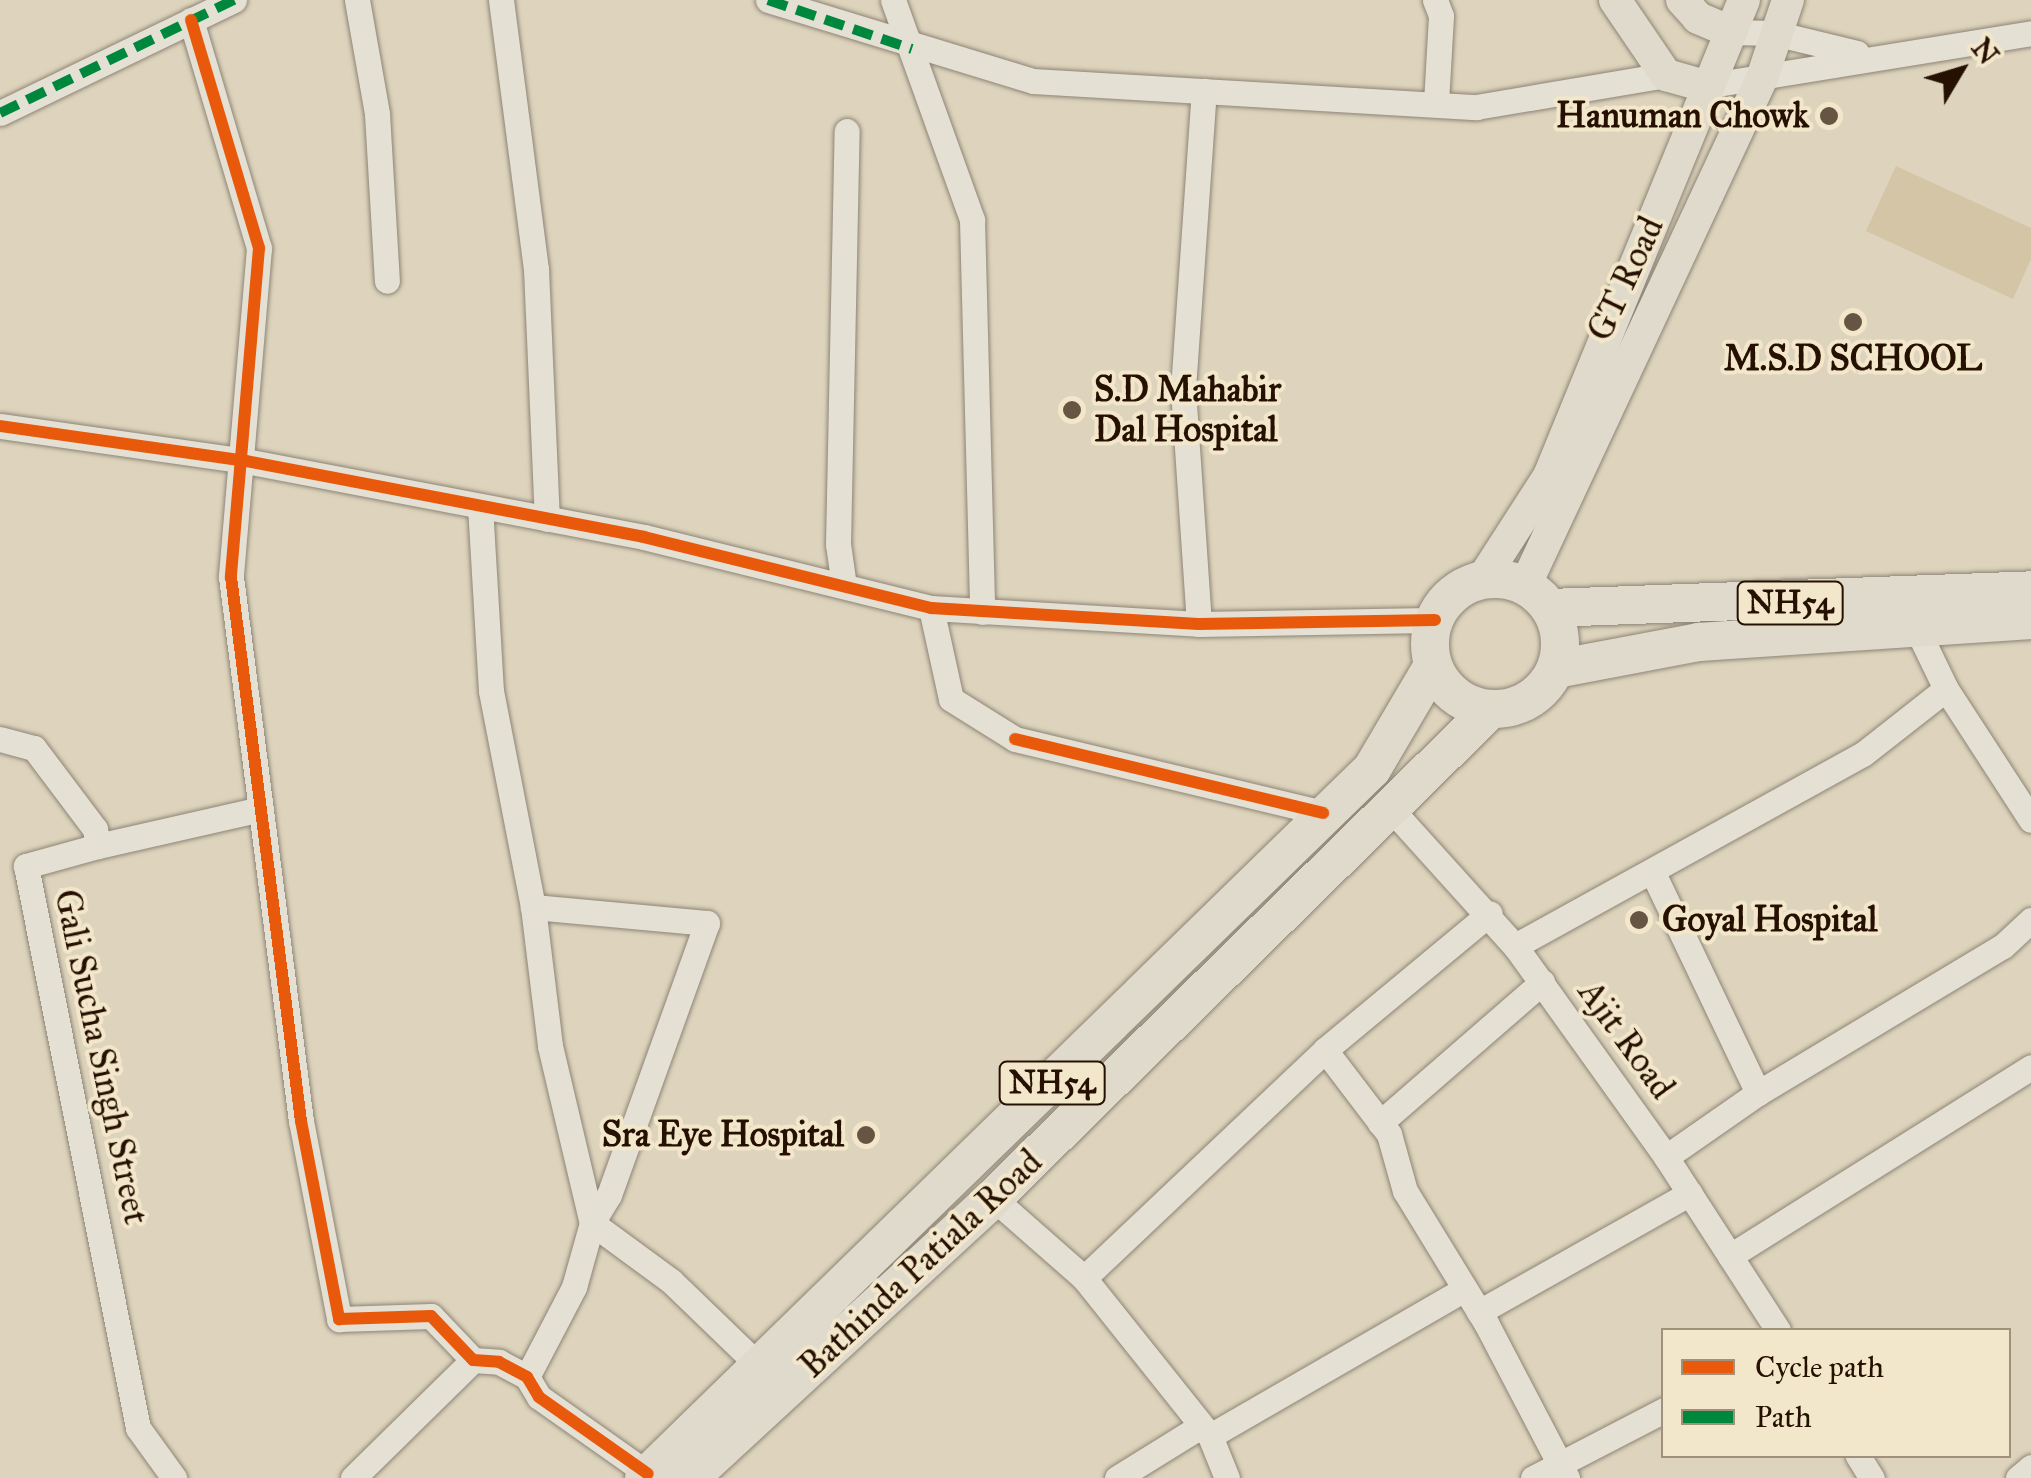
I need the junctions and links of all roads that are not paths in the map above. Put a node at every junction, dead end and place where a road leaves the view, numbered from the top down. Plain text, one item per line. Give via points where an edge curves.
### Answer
1 (234, 0) edge
2 (357, 0) edge
3 (501, 0) edge
4 (768, 0) edge
5 (893, 0) edge
6 (1435, 0) edge
7 (1615, 0) edge
8 (1682, 0) edge
9 (1744, 0) edge
10 (1788, 0) edge
11 (191, 20) junction
12 (1731, 32) junction
13 (1774, 33) junction
14 (2031, 33) edge
15 (912, 49) junction
16 (1867, 56) junction
17 (1666, 75) junction
18 (1762, 78) junction
19 (1705, 86) junction
20 (1204, 90) junction
21 (1436, 104) junction
22 (0, 113) edge
23 (848, 130) dead end
24 (386, 281) dead end
25 (0, 426) edge
26 (246, 461) junction
27 (480, 506) junction
28 (547, 519) junction
29 (1482, 580) junction
30 (844, 586) junction
31 (2031, 590) edge
32 (1538, 597) junction
33 (931, 608) junction
34 (982, 612) junction
35 (1435, 620) junction
36 (2031, 620) edge
37 (1199, 624) junction
38 (1916, 627) junction
39 (1432, 667) junction
40 (1556, 669) junction
41 (1946, 689) junction
42 (1490, 710) junction
43 (0, 739) edge
44 (260, 809) junction
45 (1391, 810) junction
46 (1323, 813) junction
47 (2031, 820) edge
48 (98, 846) junction
49 (26, 866) junction
50 (0, 872) edge
51 (1653, 873) junction
52 (534, 907) junction
53 (1490, 914) junction
54 (2031, 920) edge
55 (1515, 946) junction
56 (1542, 982) junction
57 (1325, 1050) junction
58 (2031, 1067) edge
59 (1758, 1093) junction
60 (1380, 1123) junction
61 (1666, 1157) junction
62 (1690, 1194) junction
63 (993, 1198) junction
64 (592, 1223) junction
65 (1730, 1256) junction
66 (1084, 1278) junction
67 (1465, 1290) junction
68 (1479, 1312) junction
69 (1777, 1328) edge
70 (473, 1360) junction
71 (761, 1368) junction
72 (527, 1377) junction
73 (1661, 1412) edge
74 (1206, 1431) junction
75 (2031, 1467) edge
76 (1562, 1471) edge
77 (646, 1476) edge
78 (174, 1478) edge
79 (353, 1478) edge
80 (690, 1478) edge
81 (1117, 1478) edge
82 (1227, 1478) edge
83 (1533, 1478) edge
84 (2018, 1478) edge

1 - 11 street
2 - 24 street via 378,114
3 - 28 street via 536,269
4 - 15 street
5 - 15 street
6 - 21 street via 1441,16
7 - 17 main road
8 - 12 main road via 1698,18
9 - 12 main road
10 - 13 main road, GT Road
11 - 22 street
11 - 26 street via 260,248
12 - 13 street
12 - 19 main road
13 - 16 street
13 - 18 main road, GT Road
14 - 16 street
15 - 20 street via 1033,80
15 - 34 street via 972,220
16 - 18 street
17 - 19 main road
17 - 21 street via 1476,107
18 - 19 street
18 - 32 main road, GT Road
19 - 29 main road via 1549,476
20 - 21 street
20 - 37 street via 1183,389
23 - 30 street via 838,544
25 - 26 street
26 - 27 street
26 - 44 street via 231,578
27 - 28 street
27 - 52 street via 491,691
28 - 30 street
29 - 32 highway, NH54
29 - 35 highway via 1454,594
30 - 33 street
31 - 32 highway, NH54
32 - 40 highway via 1561,648
33 - 34 street
33 - 46 street via 951,699 1015,739
34 - 37 street
35 - 37 street
35 - 39 highway, NH54
36 - 38 highway, NH54
38 - 40 highway, NH54 via 1699,642
38 - 41 street
39 - 42 highway via 1454,695
39 - 46 highway, NH54 via 1372,770
40 - 42 highway, NH54 via 1530,700
41 - 47 street
41 - 51 street via 1863,754
42 - 45 highway, Bathinda Patiala Road / NH54
43 - 48 street, Gali Sucha Singh Street via 34,748 90,814
44 - 48 street
44 - 70 street via 301,1121 339,1319 431,1316
45 - 53 street, Ajit Road via 1443,873
45 - 63 highway, Bathinda Patiala Road / NH54
46 - 71 highway, NH54
48 - 49 street, Gali Sucha Singh Street
49 - 50 street
49 - 78 street, Gali Sucha Singh Street via 138,1428
51 - 55 street
51 - 59 street
52 - 64 street via 550,1046
52 - 64 street via 707,924 609,1194
53 - 55 street, Ajit Road
53 - 57 street
54 - 59 street via 2003,946
55 - 56 street, Ajit Road
56 - 60 street
56 - 61 street, Ajit Road
57 - 60 street
57 - 66 street
58 - 65 street
59 - 61 street
60 - 67 street via 1405,1191
61 - 62 street, Ajit Road
62 - 65 street, Ajit Road
62 - 68 street
63 - 66 street
63 - 80 highway, Bathinda Patiala Road / NH54
64 - 71 street via 671,1281
64 - 72 street via 574,1287
65 - 69 street, Ajit Road
66 - 74 street
67 - 68 street
67 - 74 street
68 - 76 street
70 - 72 street via 498,1362
70 - 79 street
71 - 77 highway, NH54
72 - 77 street via 539,1397
73 - 76 street
74 - 81 street
74 - 82 street
75 - 84 street
76 - 83 street

